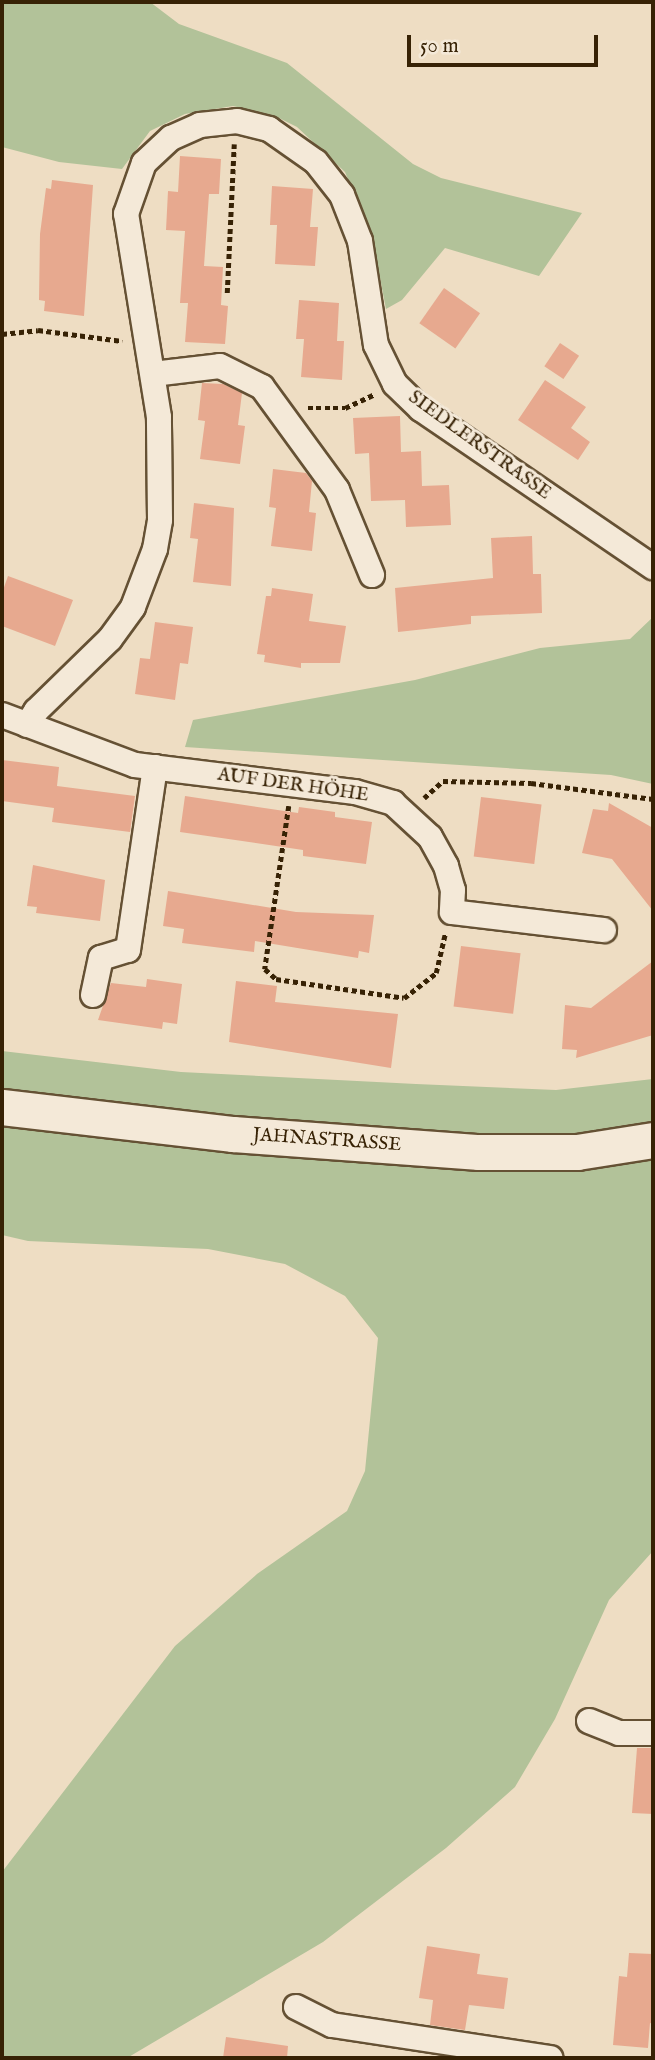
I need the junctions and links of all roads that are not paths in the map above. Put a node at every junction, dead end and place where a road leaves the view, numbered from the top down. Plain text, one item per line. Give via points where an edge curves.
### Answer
1 (152, 374) junction
2 (653, 567) edge
3 (372, 575) dead end
4 (2, 715) edge
5 (27, 725) junction
6 (155, 767) junction
7 (604, 930) dead end
8 (93, 995) dead end
9 (2, 1107) edge
10 (653, 1140) edge
11 (589, 1721) dead end
12 (653, 1733) edge
13 (296, 2007) dead end
14 (551, 2058) edge

1 - 2 street, SIEDLERSTRASSE via 127,243 126,214 144,163 171,138 200,125 237,121 269,129 292,142 331,178 342,195 360,241 376,345 395,384 421,409
1 - 3 street via 220,366 262,387 337,490
1 - 5 street, SIEDLERSTRASSE via 162,454 160,520 147,573 133,607 110,639
4 - 5 street, AUF DER HÖHE
5 - 6 street, AUF DER HÖHE via 116,759
6 - 7 street, AUF DER HÖHE via 355,792 408,812 430,837 446,866 453,890 452,912
6 - 8 street via 128,950 101,958
9 - 10 street, JAHNASTRASSE via 233,1134 479,1152 577,1153
11 - 12 street via 618,1733
13 - 14 street via 332,2025

